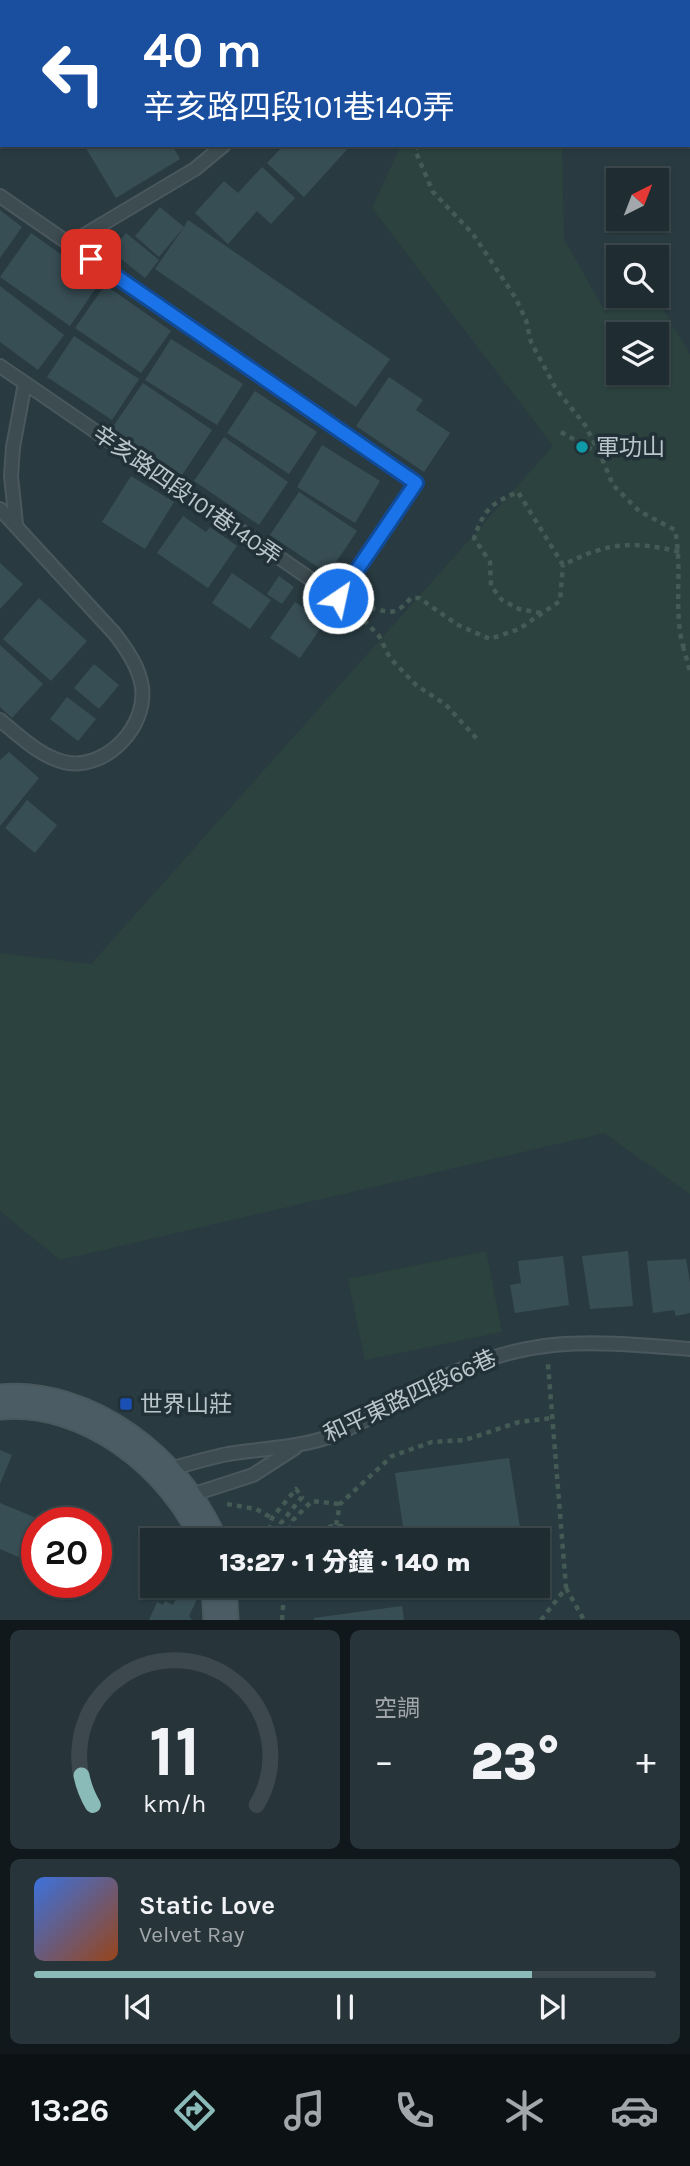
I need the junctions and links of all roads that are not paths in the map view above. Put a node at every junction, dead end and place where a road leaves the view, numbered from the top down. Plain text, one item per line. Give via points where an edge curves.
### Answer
1 (222, 147) edge
2 (0, 196) edge
3 (69, 244) junction
4 (0, 366) edge
5 (25, 383) junction
6 (0, 509) edge
7 (16, 524) junction
8 (0, 720) edge
9 (690, 1349) edge
10 (0, 1402) edge
11 (299, 1446) junction
12 (162, 1471) junction
13 (184, 1497) junction
14 (202, 1528) edge
15 (219, 1598) edge
16 (220, 1620) edge

1 - 3 lane via 195,169
2 - 3 lane, 辛亥路四段101巷140弄
3 - 5 lane, 辛亥路四段101巷140弄 via 416,483 338,598
4 - 5 lane, 辛亥路四段101巷140弄
5 - 7 lane via 12,466
6 - 7 lane
7 - 8 lane via 130,654 142,702 121,743 86,763 51,757
9 - 11 lane, 和平東路四段66巷 via 604,1342 547,1344 506,1352 434,1381 347,1429
10 - 12 street via 69,1411 99,1425
11 - 12 lane, 和平東路四段66巷 via 226,1455
11 - 13 lane, 和平東路四段66巷 via 253,1475
12 - 13 street
13 - 14 street
15 - 16 street

